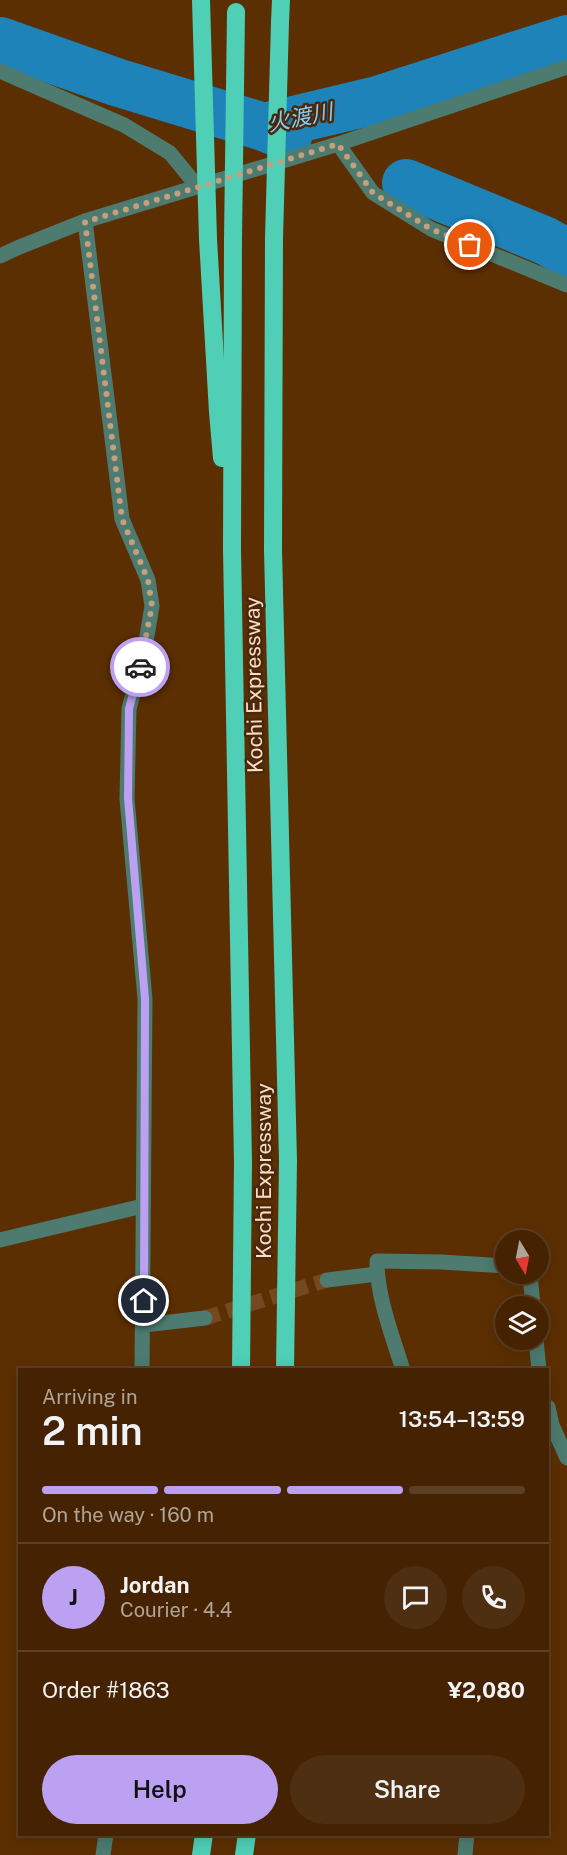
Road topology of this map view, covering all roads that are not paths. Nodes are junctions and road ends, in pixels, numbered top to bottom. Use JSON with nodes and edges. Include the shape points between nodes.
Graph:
{"nodes":[{"id":1,"x":201,"y":0,"type":"edge"},
{"id":2,"x":281,"y":0,"type":"edge"},
{"id":3,"x":236,"y":6,"type":"edge"},
{"id":4,"x":567,"y":67,"type":"edge"},
{"id":5,"x":0,"y":71,"type":"edge"},
{"id":6,"x":338,"y":144,"type":"junction"},
{"id":7,"x":197,"y":186,"type":"junction"},
{"id":8,"x":85,"y":222,"type":"junction"},
{"id":9,"x":0,"y":256,"type":"edge"},
{"id":10,"x":567,"y":285,"type":"edge"},
{"id":11,"x":232,"y":549,"type":"junction"},
{"id":12,"x":143,"y":1206,"type":"junction"},
{"id":13,"x":0,"y":1240,"type":"edge"},
{"id":14,"x":495,"y":1265,"type":"edge"},
{"id":15,"x":377,"y":1274,"type":"junction"},
{"id":16,"x":327,"y":1280,"type":"tunnel mouth"},
{"id":17,"x":205,"y":1318,"type":"tunnel mouth"},
{"id":18,"x":144,"y":1325,"type":"junction"},
{"id":19,"x":537,"y":1350,"type":"edge"},
{"id":20,"x":142,"y":1368,"type":"edge"},
{"id":21,"x":241,"y":1368,"type":"edge"},
{"id":22,"x":285,"y":1368,"type":"edge"},
{"id":23,"x":403,"y":1368,"type":"edge"},
{"id":24,"x":539,"y":1368,"type":"edge"},
{"id":25,"x":549,"y":1412,"type":"edge"},
{"id":26,"x":567,"y":1458,"type":"edge"},
{"id":27,"x":106,"y":1836,"type":"edge"},
{"id":28,"x":204,"y":1836,"type":"edge"},
{"id":29,"x":247,"y":1836,"type":"edge"},
{"id":30,"x":467,"y":1836,"type":"edge"},
{"id":31,"x":103,"y":1855,"type":"edge"},
{"id":32,"x":201,"y":1855,"type":"edge"},
{"id":33,"x":244,"y":1855,"type":"edge"},
{"id":34,"x":465,"y":1855,"type":"edge"}],
"edges":[{"from":1,"to":11,"type":"highway","bridge":true,"via":[[208,239],[218,412]]},
{"from":2,"to":22,"type":"highway","name":"Kochi Expressway","bridge":true,"via":[[274,238],[273,550],[288,1161]]},
{"from":3,"to":11,"type":"highway","name":"Kochi Expressway","bridge":true},
{"from":4,"to":6,"type":"street"},
{"from":5,"to":7,"type":"street","via":[[124,126],[170,153]]},
{"from":6,"to":7,"type":"street"},
{"from":6,"to":10,"type":"street","via":[[373,193],[431,229]]},
{"from":7,"to":8,"type":"street"},
{"from":8,"to":9,"type":"street"},
{"from":8,"to":12,"type":"street","via":[[122,519],[148,580],[152,606],[129,709],[128,787],[145,999]]},
{"from":11,"to":21,"type":"highway","name":"Kochi Expressway","via":[[243,1162]]},
{"from":12,"to":13,"type":"street"},
{"from":12,"to":18,"type":"street"},
{"from":14,"to":15,"type":"street","via":[[377,1261]]},
{"from":15,"to":16,"type":"street"},
{"from":15,"to":23,"type":"street"},
{"from":17,"to":18,"type":"street"},
{"from":18,"to":20,"type":"street"},
{"from":19,"to":24,"type":"street"},
{"from":25,"to":26,"type":"street"},
{"from":27,"to":31,"type":"street"},
{"from":28,"to":32,"type":"highway"},
{"from":29,"to":33,"type":"highway"},
{"from":30,"to":34,"type":"street"}]}
